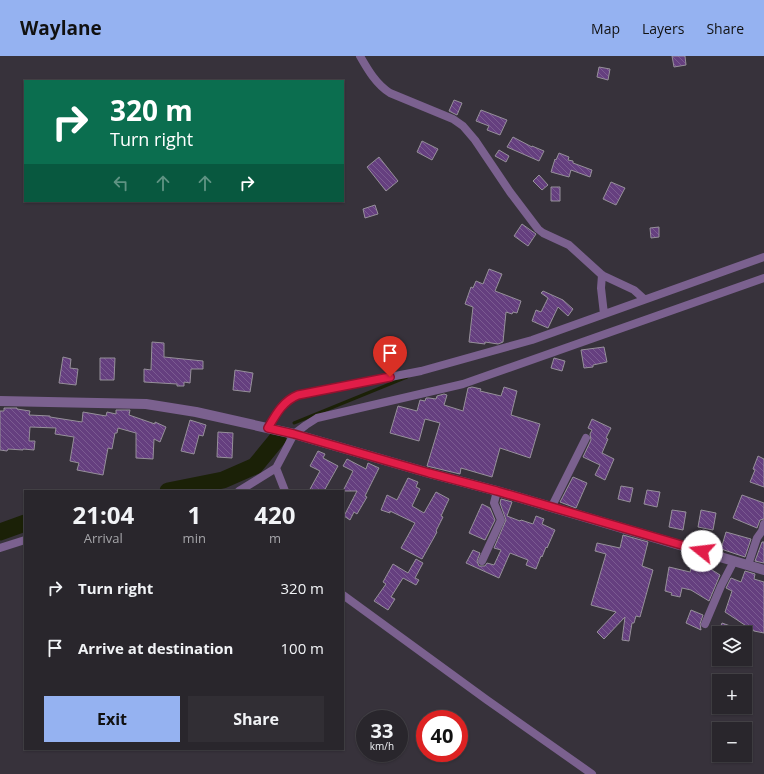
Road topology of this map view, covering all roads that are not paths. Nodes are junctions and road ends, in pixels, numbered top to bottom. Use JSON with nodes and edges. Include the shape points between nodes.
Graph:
{"nodes":[{"id":1,"x":360,"y":56,"type":"edge"},
{"id":2,"x":764,"y":257,"type":"edge"},
{"id":3,"x":602,"y":275,"type":"junction"},
{"id":4,"x":764,"y":278,"type":"edge"},
{"id":5,"x":644,"y":300,"type":"junction"},
{"id":6,"x":604,"y":314,"type":"junction"},
{"id":7,"x":0,"y":401,"type":"edge"},
{"id":8,"x":268,"y":428,"type":"junction"},
{"id":9,"x":294,"y":434,"type":"junction"},
{"id":10,"x":586,"y":438,"type":"dead end"},
{"id":11,"x":276,"y":468,"type":"junction"},
{"id":12,"x":241,"y":490,"type":"edge"},
{"id":13,"x":285,"y":490,"type":"edge"},
{"id":14,"x":497,"y":491,"type":"junction"},
{"id":15,"x":552,"y":506,"type":"junction"},
{"id":16,"x":764,"y":524,"type":"edge"},
{"id":17,"x":24,"y":540,"type":"edge"},
{"id":18,"x":0,"y":548,"type":"edge"},
{"id":19,"x":482,"y":561,"type":"dead end"},
{"id":20,"x":734,"y":561,"type":"junction"},
{"id":21,"x":748,"y":565,"type":"junction"},
{"id":22,"x":764,"y":570,"type":"edge"},
{"id":23,"x":344,"y":596,"type":"edge"},
{"id":24,"x":705,"y":624,"type":"dead end"},
{"id":25,"x":592,"y":774,"type":"edge"}],
"edges":[{"from":1,"to":3,"type":"street","via":[[382,88],[453,119],[463,126],[538,228],[543,233],[575,248]]},
{"from":2,"to":5,"type":"street"},
{"from":3,"to":5,"type":"street","via":[[634,290]]},
{"from":3,"to":6,"type":"street"},
{"from":4,"to":9,"type":"street","via":[[463,384],[317,418]]},
{"from":5,"to":6,"type":"street"},
{"from":6,"to":8,"type":"street","via":[[532,340],[421,371],[292,397],[281,407]]},
{"from":7,"to":8,"type":"street","via":[[146,404]]},
{"from":8,"to":9,"type":"street"},
{"from":9,"to":11,"type":"street"},
{"from":9,"to":14,"type":"street"},
{"from":10,"to":15,"type":"street"},
{"from":11,"to":12,"type":"street"},
{"from":11,"to":13,"type":"street"},
{"from":14,"to":15,"type":"street"},
{"from":14,"to":19,"type":"street","via":[[494,503],[501,520]]},
{"from":15,"to":20,"type":"street"},
{"from":16,"to":21,"type":"street"},
{"from":17,"to":18,"type":"street"},
{"from":20,"to":21,"type":"street"},
{"from":20,"to":24,"type":"street"},
{"from":21,"to":22,"type":"street"},
{"from":23,"to":25,"type":"street"}]}
